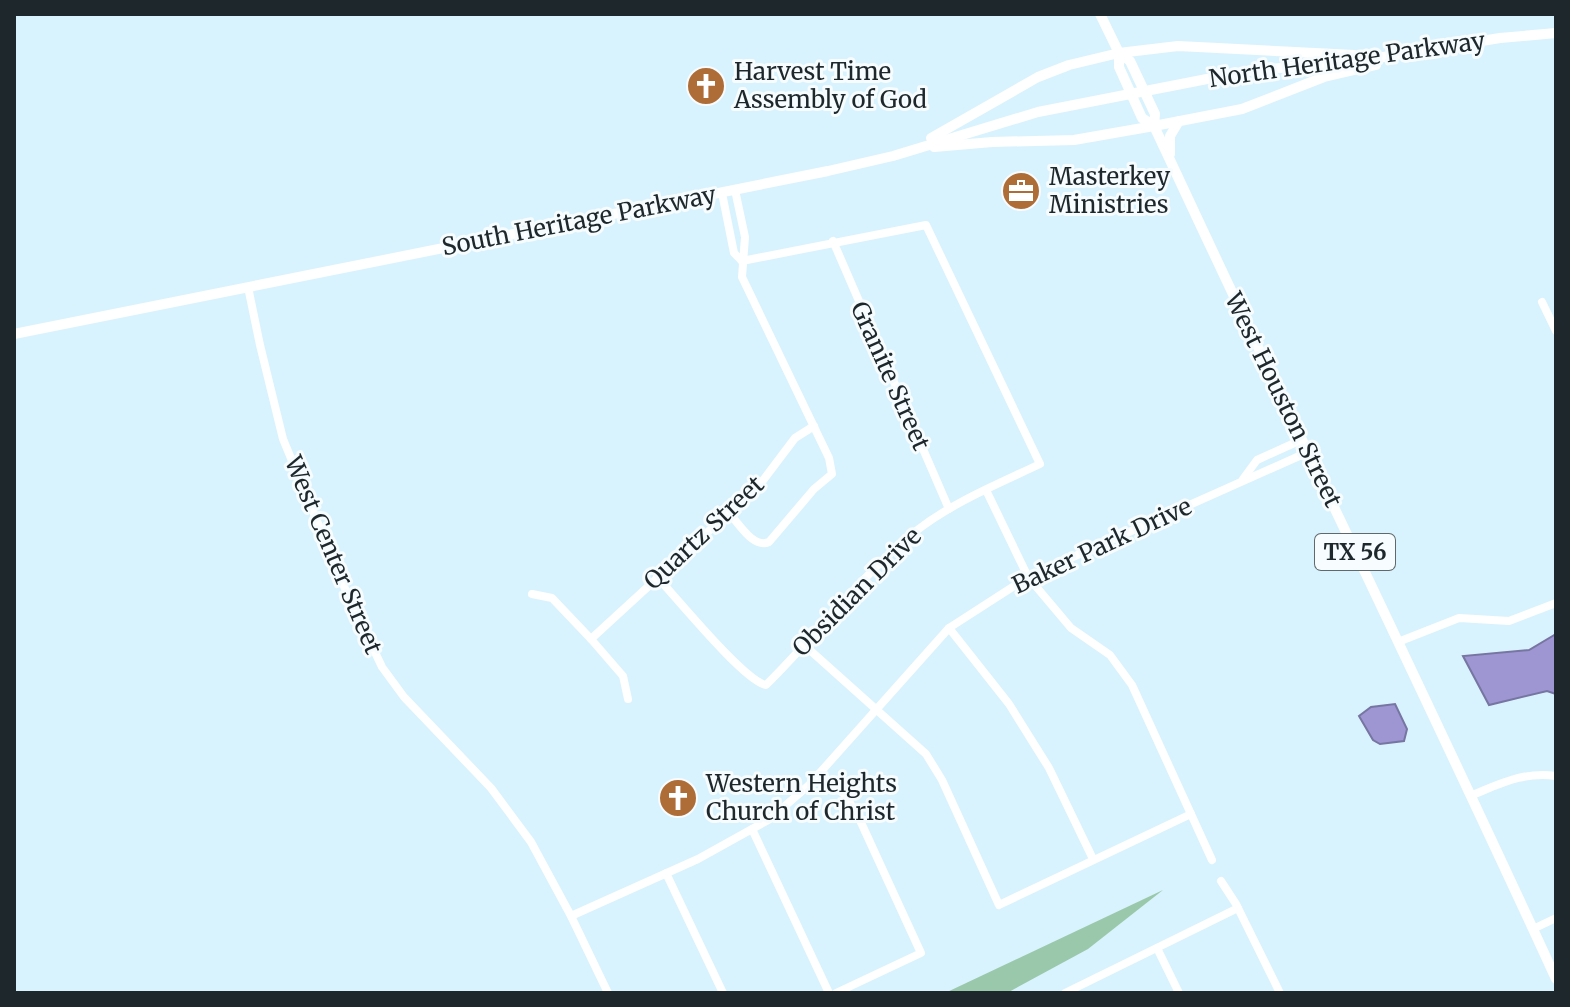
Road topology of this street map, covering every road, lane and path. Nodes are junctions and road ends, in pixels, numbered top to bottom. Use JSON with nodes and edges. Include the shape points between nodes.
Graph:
{"nodes":[{"id":1,"x":1100,"y":14,"type":"edge"},
{"id":2,"x":1107,"y":28,"type":"junction"},
{"id":3,"x":1556,"y":33,"type":"edge"},
{"id":4,"x":1119,"y":53,"type":"junction"},
{"id":5,"x":1408,"y":53,"type":"junction"},
{"id":6,"x":1095,"y":58,"type":"junction"},
{"id":7,"x":1139,"y":92,"type":"joint"},
{"id":8,"x":1179,"y":121,"type":"junction"},
{"id":9,"x":1154,"y":126,"type":"junction"},
{"id":10,"x":893,"y":156,"type":"junction"},
{"id":11,"x":1170,"y":160,"type":"junction"},
{"id":12,"x":735,"y":190,"type":"junction"},
{"id":13,"x":722,"y":193,"type":"junction"},
{"id":14,"x":833,"y":241,"type":"junction"},
{"id":15,"x":742,"y":261,"type":"junction"},
{"id":16,"x":248,"y":287,"type":"junction"},
{"id":17,"x":1542,"y":302,"type":"dead end"},
{"id":18,"x":1556,"y":331,"type":"edge"},
{"id":19,"x":14,"y":334,"type":"edge"},
{"id":20,"x":814,"y":426,"type":"junction"},
{"id":21,"x":1301,"y":440,"type":"junction"},
{"id":22,"x":1306,"y":453,"type":"junction"},
{"id":23,"x":1241,"y":482,"type":"junction"},
{"id":24,"x":986,"y":490,"type":"junction"},
{"id":25,"x":949,"y":509,"type":"junction"},
{"id":26,"x":728,"y":512,"type":"junction"},
{"id":27,"x":657,"y":577,"type":"junction"},
{"id":28,"x":1028,"y":577,"type":"junction"},
{"id":29,"x":532,"y":594,"type":"dead end"},
{"id":30,"x":1556,"y":603,"type":"edge"},
{"id":31,"x":949,"y":628,"type":"junction"},
{"id":32,"x":591,"y":639,"type":"junction"},
{"id":33,"x":1398,"y":642,"type":"junction"},
{"id":34,"x":803,"y":644,"type":"junction"},
{"id":35,"x":628,"y":699,"type":"dead end"},
{"id":36,"x":876,"y":709,"type":"junction"},
{"id":37,"x":820,"y":773,"type":"junction"},
{"id":38,"x":1556,"y":776,"type":"edge"},
{"id":39,"x":1472,"y":795,"type":"junction"},
{"id":40,"x":1191,"y":814,"type":"junction"},
{"id":41,"x":752,"y":829,"type":"junction"},
{"id":42,"x":1093,"y":859,"type":"junction"},
{"id":43,"x":1212,"y":860,"type":"dead end"},
{"id":44,"x":666,"y":873,"type":"junction"},
{"id":45,"x":1221,"y":881,"type":"dead end"},
{"id":46,"x":1238,"y":908,"type":"junction"},
{"id":47,"x":571,"y":916,"type":"junction"},
{"id":48,"x":1556,"y":918,"type":"edge"},
{"id":49,"x":1533,"y":929,"type":"junction"},
{"id":50,"x":1157,"y":948,"type":"junction"},
{"id":51,"x":1556,"y":979,"type":"edge"},
{"id":52,"x":1077,"y":990,"type":"edge"},
{"id":53,"x":608,"y":993,"type":"edge"},
{"id":54,"x":723,"y":993,"type":"edge"},
{"id":55,"x":829,"y":993,"type":"edge"},
{"id":56,"x":836,"y":993,"type":"edge"},
{"id":57,"x":1065,"y":993,"type":"edge"},
{"id":58,"x":1179,"y":993,"type":"edge"},
{"id":59,"x":1280,"y":993,"type":"edge"}],
"edges":[{"from":1,"to":2,"type":"main road","name":"West Houston Street","number":"TX 56"},
{"from":2,"to":4,"type":"main road","name":"West Houston Street","number":"TX 56"},
{"from":2,"to":6,"type":"main road"},
{"from":3,"to":5,"type":"main road","name":"North Heritage Parkway"},
{"from":4,"to":5,"type":"main road","via":[[1178,46],[1336,55]]},
{"from":4,"to":6,"type":"main road"},
{"from":4,"to":9,"type":"main road","name":"West Houston Street","number":"TX 56","via":[[1119,67],[1142,118]]},
{"from":5,"to":7,"type":"main road","name":"North Heritage Parkway","via":[[1248,71]]},
{"from":5,"to":8,"type":"main road","via":[[1392,62],[1324,77],[1242,109]]},
{"from":6,"to":10,"type":"main road","via":[[1038,77]]},
{"from":7,"to":10,"type":"main road","name":"South Heritage Parkway","via":[[1038,112]]},
{"from":8,"to":9,"type":"main road"},
{"from":8,"to":11,"type":"main road","via":[[1170,136]]},
{"from":9,"to":10,"type":"main road","via":[[1074,140],[964,144]]},
{"from":9,"to":11,"type":"main road","name":"West Houston Street","number":"TX 56"},
{"from":10,"to":12,"type":"main road","name":"South Heritage Parkway"},
{"from":11,"to":21,"type":"main road","name":"West Houston Street","number":"TX 56"},
{"from":12,"to":13,"type":"main road","name":"South Heritage Parkway"},
{"from":12,"to":15,"type":"street","via":[[745,237]]},
{"from":13,"to":15,"type":"street","via":[[734,253]]},
{"from":13,"to":16,"type":"main road","name":"South Heritage Parkway"},
{"from":14,"to":15,"type":"street"},
{"from":14,"to":24,"type":"street","name":"Obsidian Drive","via":[[926,225],[1040,464]]},
{"from":14,"to":25,"type":"street","name":"Granite Street"},
{"from":15,"to":20,"type":"street","via":[[742,277]]},
{"from":16,"to":19,"type":"main road","name":"South Heritage Parkway"},
{"from":16,"to":47,"type":"street","name":"West Center Street","via":[[283,439],[382,667],[491,788],[531,842]]},
{"from":17,"to":18,"type":"street"},
{"from":20,"to":26,"type":"street","name":"Quartz Street","via":[[795,438],[761,483]]},
{"from":20,"to":26,"type":"street","via":[[832,474],[769,542],[754,542]]},
{"from":21,"to":22,"type":"main road","name":"West Houston Street","number":"TX 56"},
{"from":21,"to":23,"type":"street","via":[[1257,460]]},
{"from":22,"to":23,"type":"street","name":"Baker Park Drive"},
{"from":22,"to":33,"type":"main road","name":"West Houston Street","number":"TX 56"},
{"from":23,"to":28,"type":"street","name":"Baker Park Drive"},
{"from":24,"to":25,"type":"street","name":"Obsidian Drive"},
{"from":24,"to":28,"type":"street"},
{"from":25,"to":34,"type":"street","name":"Obsidian Drive","via":[[893,551]]},
{"from":26,"to":27,"type":"street","name":"Quartz Street"},
{"from":27,"to":32,"type":"street","name":"Quartz Street"},
{"from":27,"to":34,"type":"street","name":"Obsidian Drive","via":[[759,684],[766,685]]},
{"from":28,"to":31,"type":"street","name":"Baker Park Drive"},
{"from":28,"to":40,"type":"street","via":[[1071,628],[1110,655],[1132,685]]},
{"from":29,"to":32,"type":"street","via":[[552,598]]},
{"from":30,"to":33,"type":"street","via":[[1509,621],[1459,618]]},
{"from":31,"to":36,"type":"street","name":"Baker Park Drive"},
{"from":31,"to":42,"type":"street","via":[[1009,704],[1049,768]]},
{"from":32,"to":35,"type":"street","via":[[623,676]]},
{"from":33,"to":39,"type":"main road","name":"West Houston Street","number":"TX 56"},
{"from":34,"to":36,"type":"street"},
{"from":36,"to":37,"type":"street","name":"Baker Park Drive"},
{"from":36,"to":42,"type":"street","via":[[926,754],[999,905]]},
{"from":37,"to":41,"type":"street","name":"Baker Park Drive"},
{"from":37,"to":56,"type":"street","via":[[851,803],[921,953]]},
{"from":38,"to":39,"type":"street","via":[[1519,776]]},
{"from":39,"to":49,"type":"main road","name":"West Houston Street","number":"TX 56"},
{"from":40,"to":42,"type":"street"},
{"from":40,"to":43,"type":"street"},
{"from":41,"to":44,"type":"street","name":"Baker Park Drive"},
{"from":41,"to":55,"type":"street"},
{"from":44,"to":47,"type":"street","name":"Baker Park Drive"},
{"from":44,"to":54,"type":"street"},
{"from":45,"to":46,"type":"street"},
{"from":46,"to":50,"type":"street"},
{"from":46,"to":59,"type":"street"},
{"from":47,"to":53,"type":"street","name":"West Center Street"},
{"from":48,"to":49,"type":"street"},
{"from":49,"to":51,"type":"main road","name":"West Houston Street","number":"TX 56"},
{"from":50,"to":52,"type":"street"},
{"from":50,"to":58,"type":"street"},
{"from":52,"to":57,"type":"street"}]}
